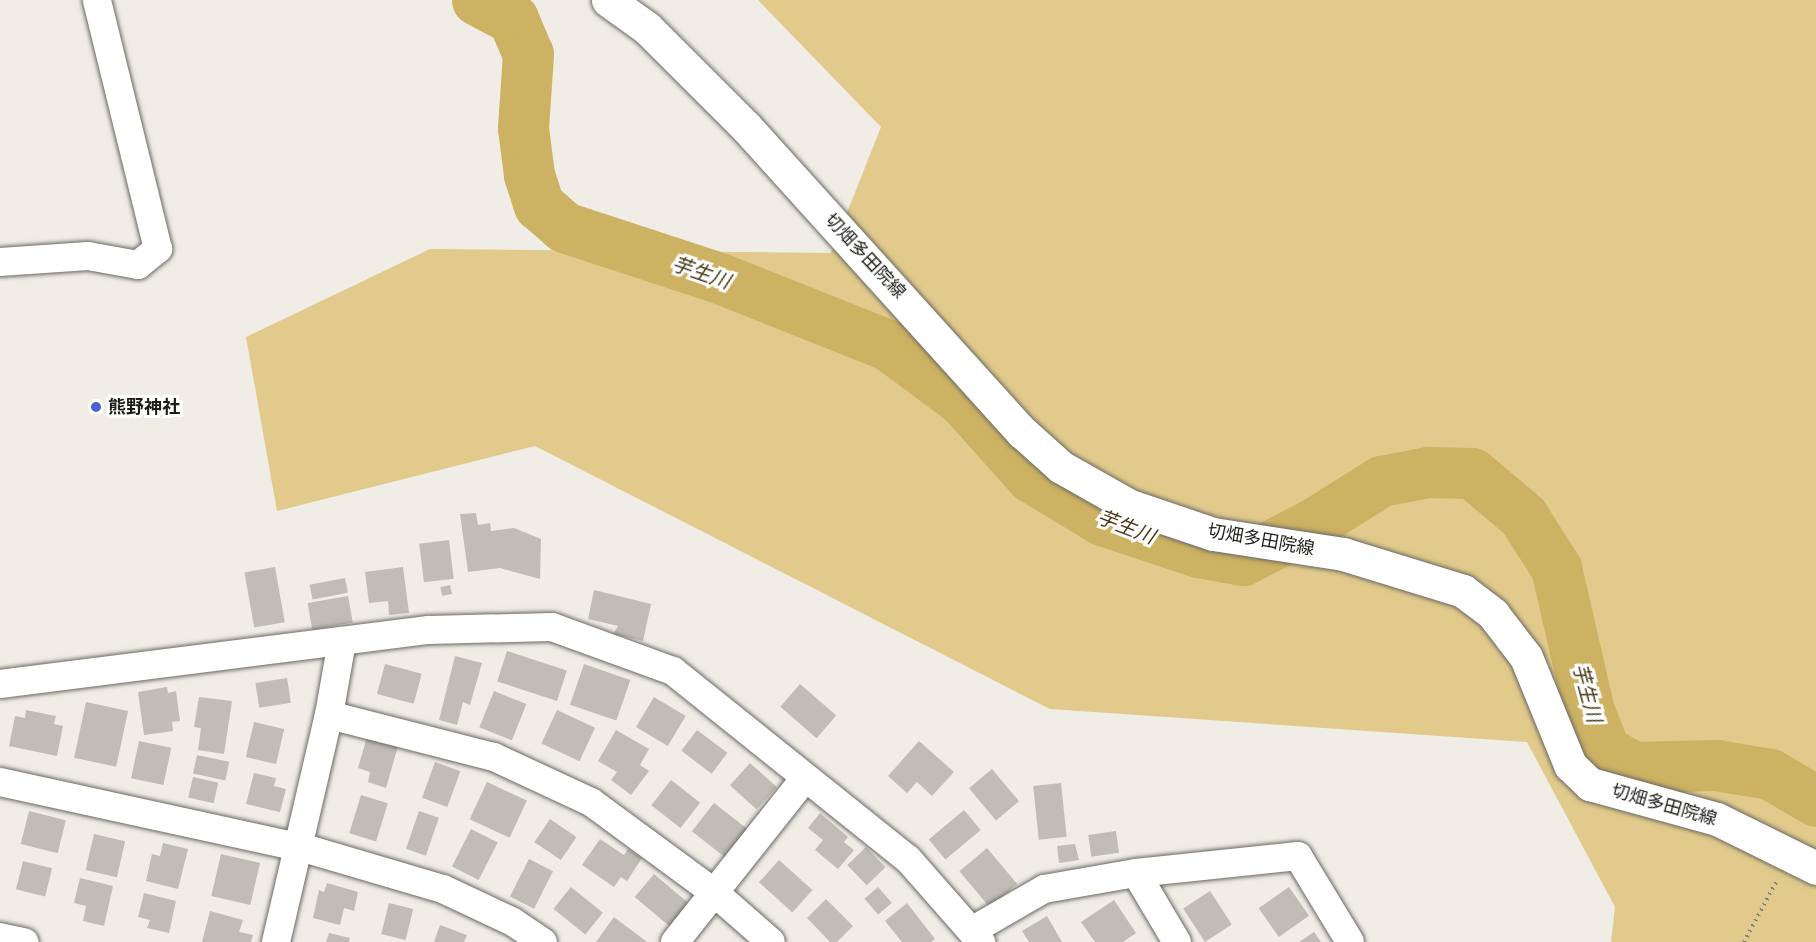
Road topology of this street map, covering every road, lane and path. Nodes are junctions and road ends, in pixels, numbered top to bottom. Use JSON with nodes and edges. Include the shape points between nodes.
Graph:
{"nodes":[{"id":1,"x":97,"y":0,"type":"edge"},
{"id":2,"x":608,"y":0,"type":"edge"},
{"id":3,"x":0,"y":262,"type":"edge"},
{"id":4,"x":342,"y":641,"type":"junction"},
{"id":5,"x":0,"y":684,"type":"edge"},
{"id":6,"x":329,"y":715,"type":"junction"},
{"id":7,"x":805,"y":778,"type":"junction"},
{"id":8,"x":0,"y":782,"type":"edge"},
{"id":9,"x":298,"y":847,"type":"junction"},
{"id":10,"x":1804,"y":862,"type":"edge"},
{"id":11,"x":1136,"y":873,"type":"junction"},
{"id":12,"x":715,"y":893,"type":"junction"},
{"id":13,"x":977,"y":936,"type":"edge"},
{"id":14,"x":0,"y":937,"type":"edge"},
{"id":15,"x":24,"y":942,"type":"edge"},
{"id":16,"x":276,"y":942,"type":"edge"},
{"id":17,"x":543,"y":942,"type":"edge"},
{"id":18,"x":675,"y":942,"type":"edge"},
{"id":19,"x":771,"y":942,"type":"edge"},
{"id":20,"x":1177,"y":942,"type":"edge"},
{"id":21,"x":1350,"y":942,"type":"edge"},
{"id":22,"x":1744,"y":942,"type":"edge"}],
"edges":[{"from":1,"to":3,"type":"street","via":[[158,249],[138,265],[88,256]]},
{"from":2,"to":10,"type":"main road","name":"切畑多田院線","via":[[647,28],[747,128],[1022,432],[1061,467],[1130,506],[1213,534],[1343,554],[1463,591],[1493,614],[1526,657],[1570,765],[1590,784],[1718,819]]},
{"from":4,"to":5,"type":"street"},
{"from":4,"to":6,"type":"street"},
{"from":4,"to":7,"type":"street","via":[[429,630],[552,627],[673,671]]},
{"from":6,"to":9,"type":"street"},
{"from":6,"to":12,"type":"street","via":[[494,757],[591,802]]},
{"from":7,"to":12,"type":"street"},
{"from":7,"to":13,"type":"street","via":[[908,860]]},
{"from":8,"to":9,"type":"street"},
{"from":9,"to":16,"type":"street"},
{"from":9,"to":17,"type":"street","via":[[443,889],[513,922]]},
{"from":10,"to":22,"type":"path"},
{"from":11,"to":13,"type":"street","via":[[1044,889]]},
{"from":11,"to":20,"type":"street"},
{"from":11,"to":21,"type":"street","via":[[1298,856]]},
{"from":12,"to":18,"type":"street"},
{"from":12,"to":19,"type":"street"},
{"from":14,"to":15,"type":"street"}]}
